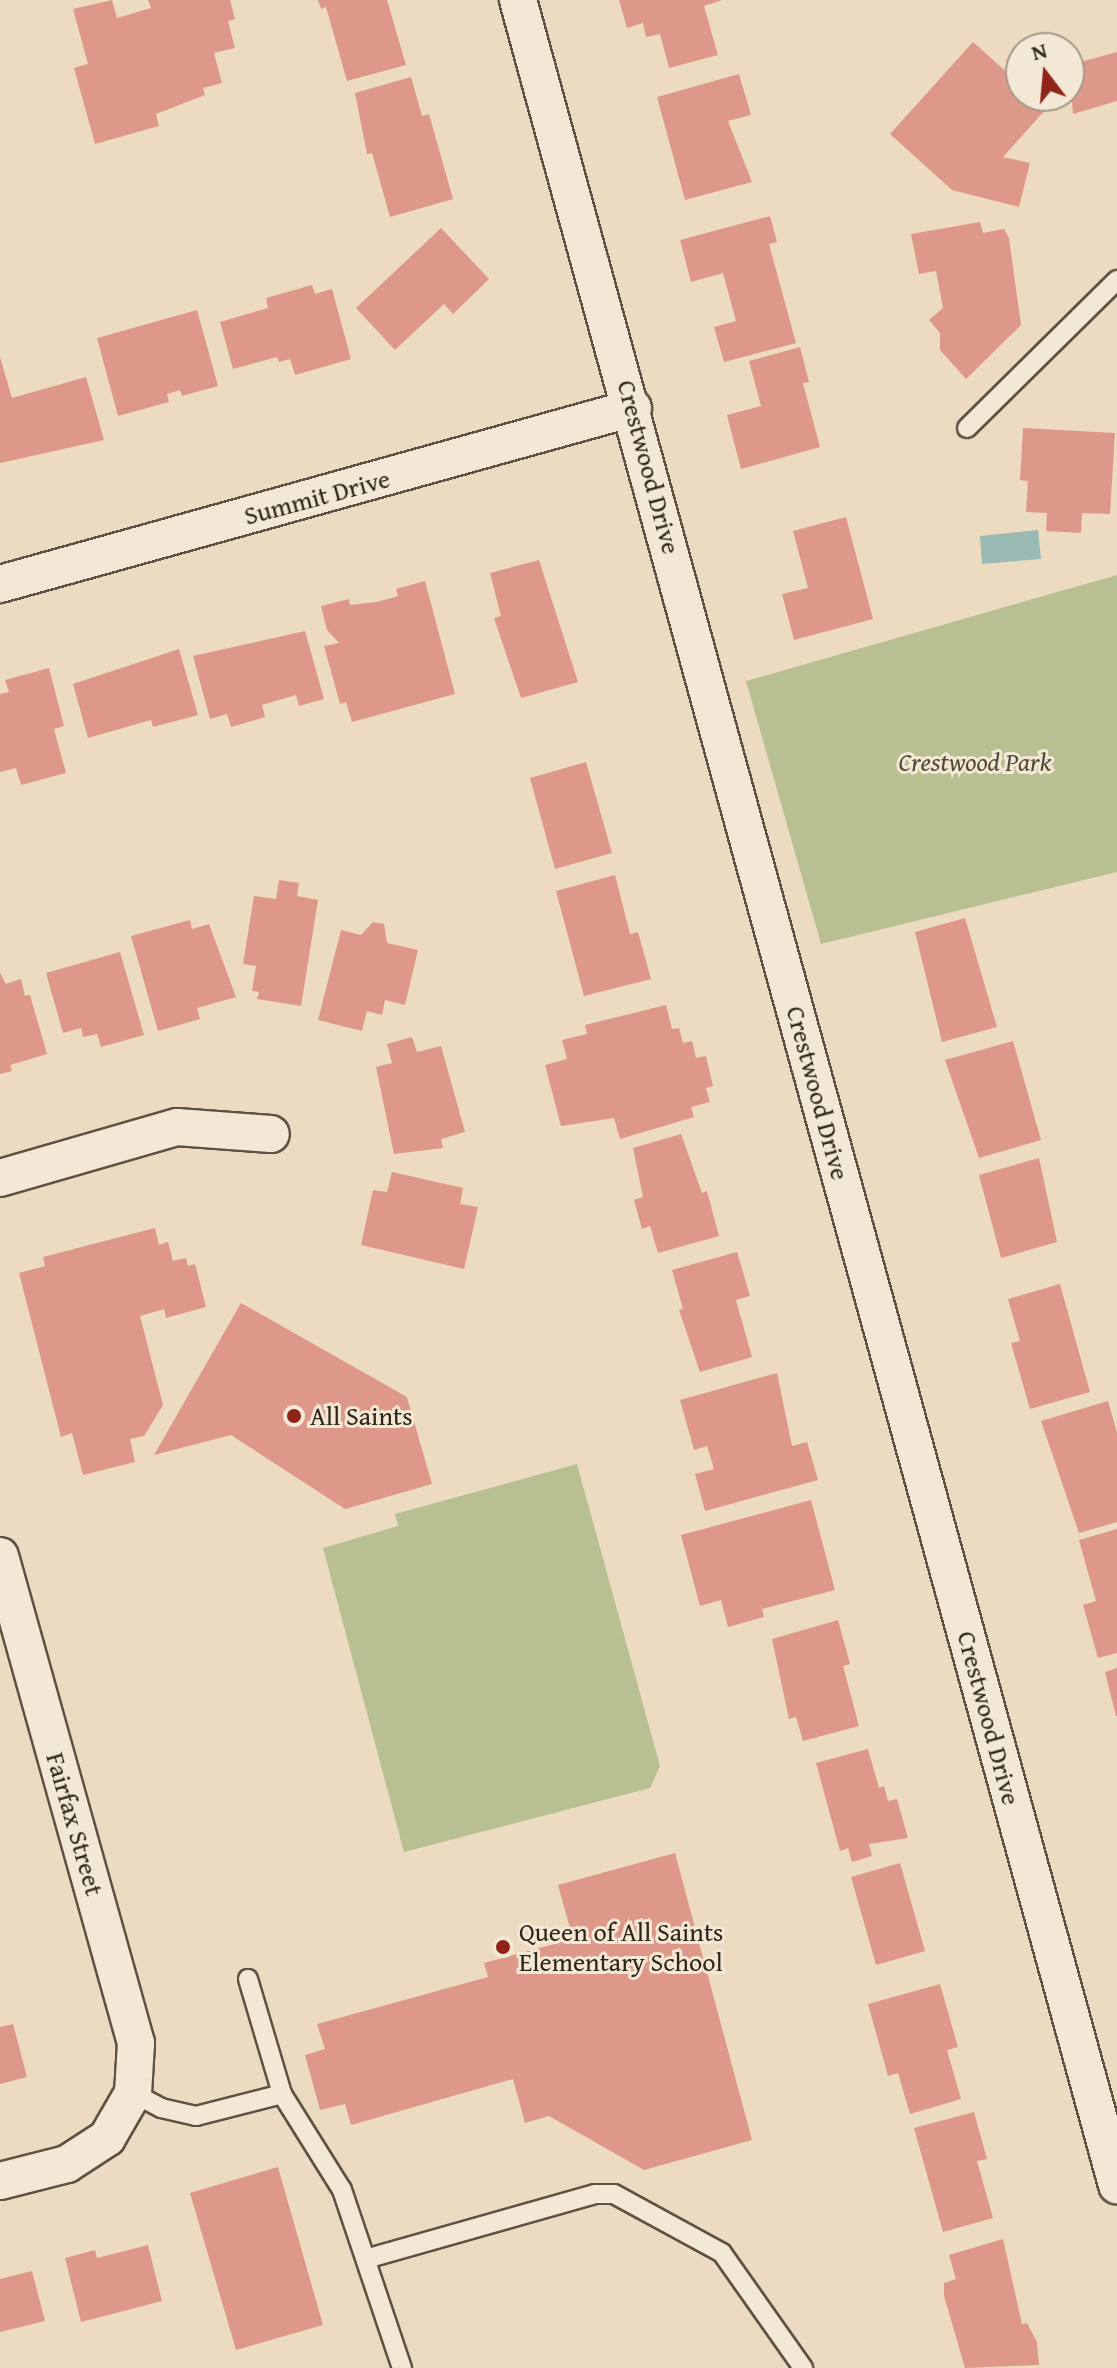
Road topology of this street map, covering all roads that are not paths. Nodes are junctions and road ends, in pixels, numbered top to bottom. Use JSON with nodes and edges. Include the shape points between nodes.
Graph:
{"nodes":[{"id":1,"x":518,"y":0,"type":"edge"},
{"id":2,"x":1117,"y":280,"type":"edge"},
{"id":3,"x":633,"y":408,"type":"junction"},
{"id":4,"x":967,"y":428,"type":"dead end"},
{"id":5,"x":0,"y":584,"type":"edge"},
{"id":6,"x":271,"y":1134,"type":"dead end"},
{"id":7,"x":0,"y":1178,"type":"edge"},
{"id":8,"x":0,"y":1556,"type":"edge"},
{"id":9,"x":248,"y":1979,"type":"dead end"},
{"id":10,"x":133,"y":2093,"type":"junction"},
{"id":11,"x":282,"y":2094,"type":"junction"},
{"id":12,"x":0,"y":2181,"type":"edge"},
{"id":13,"x":1117,"y":2185,"type":"edge"},
{"id":14,"x":369,"y":2258,"type":"junction"},
{"id":15,"x":402,"y":2368,"type":"edge"},
{"id":16,"x":803,"y":2368,"type":"edge"}],
"edges":[{"from":1,"to":3,"type":"street","name":"Crestwood Drive"},
{"from":2,"to":4,"type":"lane"},
{"from":3,"to":5,"type":"street","name":"Summit Drive"},
{"from":3,"to":13,"type":"street","name":"Crestwood Drive"},
{"from":6,"to":7,"type":"street","via":[[177,1127]]},
{"from":8,"to":10,"type":"street","name":"Fairfax Street","via":[[136,2043]]},
{"from":9,"to":11,"type":"lane"},
{"from":10,"to":11,"type":"lane","via":[[161,2108],[196,2116]]},
{"from":10,"to":12,"type":"street","via":[[107,2138],[94,2147],[67,2164]]},
{"from":11,"to":14,"type":"lane","via":[[342,2190]]},
{"from":14,"to":15,"type":"lane"},
{"from":14,"to":16,"type":"lane","via":[[595,2194],[614,2194],[722,2253]]}]}
